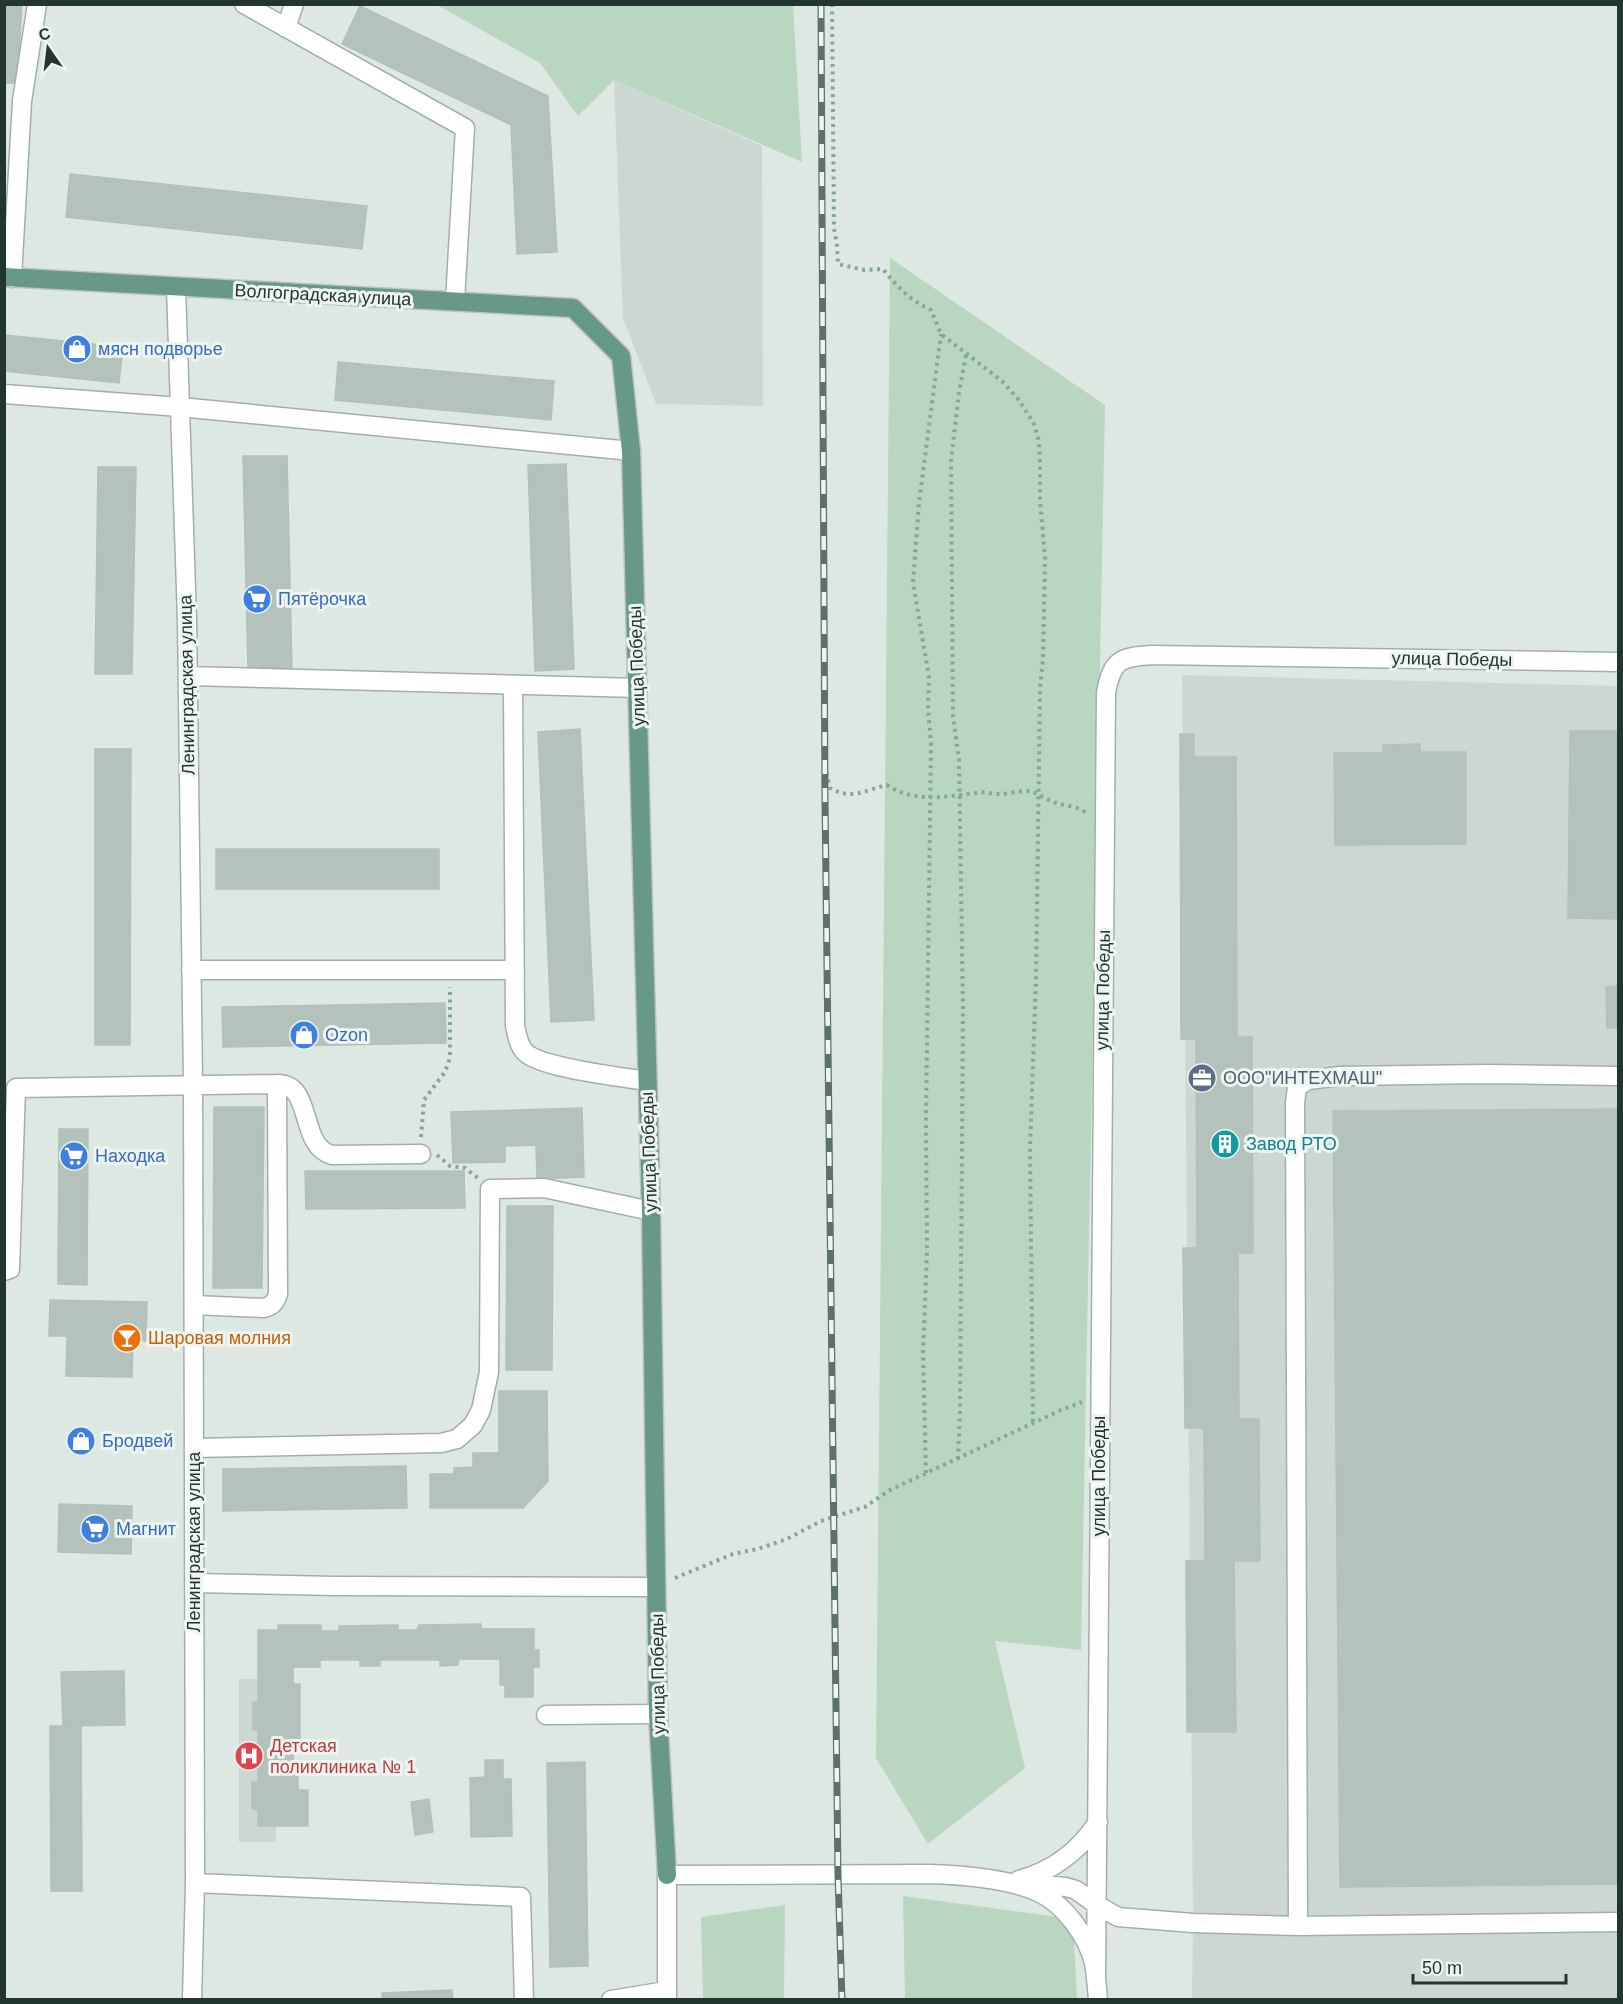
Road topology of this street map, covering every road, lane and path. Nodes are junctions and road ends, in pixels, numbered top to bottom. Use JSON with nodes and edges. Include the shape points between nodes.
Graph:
{"nodes":[{"id":1,"x":37,"y":4,"type":"edge"},
{"id":2,"x":244,"y":4,"type":"edge"},
{"id":3,"x":294,"y":4,"type":"edge"},
{"id":4,"x":832,"y":4,"type":"edge"},
{"id":5,"x":286,"y":28,"type":"junction"},
{"id":6,"x":13,"y":100,"type":"edge"},
{"id":7,"x":12,"y":154,"type":"edge"},
{"id":8,"x":8,"y":277,"type":"edge"},
{"id":9,"x":176,"y":287,"type":"junction"},
{"id":10,"x":455,"y":302,"type":"junction"},
{"id":11,"x":941,"y":334,"type":"junction"},
{"id":12,"x":966,"y":355,"type":"junction"},
{"id":13,"x":621,"y":356,"type":"joint"},
{"id":14,"x":4,"y":394,"type":"edge"},
{"id":15,"x":180,"y":407,"type":"junction"},
{"id":16,"x":631,"y":451,"type":"junction"},
{"id":17,"x":1618,"y":662,"type":"edge"},
{"id":18,"x":188,"y":676,"type":"junction"},
{"id":19,"x":513,"y":685,"type":"junction"},
{"id":20,"x":638,"y":688,"type":"junction"},
{"id":21,"x":825,"y":765,"type":"dead end"},
{"id":22,"x":1037,"y":793,"type":"junction"},
{"id":23,"x":959,"y":795,"type":"junction"},
{"id":24,"x":931,"y":797,"type":"junction"},
{"id":25,"x":1105,"y":837,"type":"junction"},
{"id":26,"x":515,"y":969,"type":"junction"},
{"id":27,"x":191,"y":970,"type":"junction"},
{"id":28,"x":450,"y":970,"type":"junction"},
{"id":29,"x":1618,"y":1076,"type":"edge"},
{"id":30,"x":647,"y":1081,"type":"junction"},
{"id":31,"x":193,"y":1084,"type":"junction"},
{"id":32,"x":277,"y":1084,"type":"junction"},
{"id":33,"x":420,"y":1154,"type":"junction"},
{"id":34,"x":490,"y":1189,"type":"junction"},
{"id":35,"x":651,"y":1211,"type":"junction"},
{"id":36,"x":4,"y":1271,"type":"edge"},
{"id":37,"x":194,"y":1305,"type":"junction"},
{"id":38,"x":1100,"y":1395,"type":"junction"},
{"id":39,"x":1033,"y":1423,"type":"junction"},
{"id":40,"x":194,"y":1448,"type":"junction"},
{"id":41,"x":958,"y":1459,"type":"junction"},
{"id":42,"x":926,"y":1473,"type":"junction"},
{"id":43,"x":656,"y":1581,"type":"junction"},
{"id":44,"x":194,"y":1583,"type":"junction"},
{"id":45,"x":658,"y":1714,"type":"junction"},
{"id":46,"x":546,"y":1715,"type":"dead end"},
{"id":47,"x":1098,"y":1822,"type":"junction"},
{"id":48,"x":667,"y":1875,"type":"junction"},
{"id":49,"x":195,"y":1883,"type":"junction"},
{"id":50,"x":1006,"y":1883,"type":"junction"},
{"id":51,"x":1097,"y":1905,"type":"junction"},
{"id":52,"x":1618,"y":1922,"type":"edge"},
{"id":53,"x":1298,"y":1926,"type":"junction"},
{"id":54,"x":1096,"y":1979,"type":"junction"},
{"id":55,"x":667,"y":1995,"type":"edge"},
{"id":56,"x":524,"y":1999,"type":"edge"},
{"id":57,"x":192,"y":2000,"type":"edge"},
{"id":58,"x":535,"y":2000,"type":"edge"},
{"id":59,"x":611,"y":2000,"type":"edge"},
{"id":60,"x":1098,"y":2000,"type":"edge"}],
"edges":[{"from":1,"to":6,"type":"street"},
{"from":2,"to":5,"type":"street"},
{"from":3,"to":5,"type":"street"},
{"from":4,"to":11,"type":"path","via":[[834,228],[838,264],[864,270],[883,269],[916,303],[931,310]]},
{"from":5,"to":10,"type":"street","via":[[465,128]]},
{"from":6,"to":7,"type":"street"},
{"from":7,"to":8,"type":"street"},
{"from":8,"to":9,"type":"main road","name":"Волгоградская улица"},
{"from":9,"to":10,"type":"main road","name":"Волгоградская улица"},
{"from":9,"to":15,"type":"street","name":"Ленинградская улица"},
{"from":10,"to":13,"type":"main road","name":"Волгоградская улица","via":[[573,308]]},
{"from":11,"to":12,"type":"path"},
{"from":11,"to":24,"type":"path","via":[[913,583],[929,677]]},
{"from":12,"to":22,"type":"path","via":[[1002,381],[1019,400],[1039,441],[1045,558]]},
{"from":12,"to":23,"type":"path","via":[[951,461],[953,716]]},
{"from":13,"to":16,"type":"main road","name":"улица Победы"},
{"from":14,"to":15,"type":"street"},
{"from":15,"to":16,"type":"street"},
{"from":15,"to":18,"type":"street","name":"Ленинградская улица"},
{"from":16,"to":20,"type":"main road","name":"улица Победы"},
{"from":17,"to":25,"type":"street","name":"улица Победы","via":[[1127,657],[1113,670],[1106,693]]},
{"from":18,"to":19,"type":"street"},
{"from":18,"to":27,"type":"street","name":"Ленинградская улица"},
{"from":19,"to":20,"type":"street"},
{"from":19,"to":26,"type":"street"},
{"from":20,"to":30,"type":"main road","name":"улица Победы"},
{"from":21,"to":24,"type":"path","via":[[830,788],[845,795],[887,785],[907,795]]},
{"from":22,"to":23,"type":"path"},
{"from":22,"to":25,"type":"path","via":[[1050,801],[1081,809],[1095,819]]},
{"from":22,"to":39,"type":"path","via":[[1030,1148]]},
{"from":23,"to":24,"type":"path"},
{"from":23,"to":41,"type":"path","via":[[963,1009]]},
{"from":24,"to":42,"type":"path","via":[[923,1353]]},
{"from":25,"to":38,"type":"street","name":"улица Победы"},
{"from":26,"to":28,"type":"street"},
{"from":26,"to":30,"type":"street","via":[[515,1026],[525,1052],[554,1065]]},
{"from":27,"to":28,"type":"street"},
{"from":27,"to":31,"type":"street","name":"Ленинградская улица"},
{"from":28,"to":33,"type":"path","via":[[450,1058],[445,1072],[424,1100]]},
{"from":29,"to":53,"type":"street","via":[[1340,1076],[1308,1080],[1297,1087]]},
{"from":30,"to":35,"type":"main road","name":"улица Победы"},
{"from":31,"to":32,"type":"street"},
{"from":31,"to":36,"type":"street","via":[[16,1088],[10,1269]]},
{"from":31,"to":37,"type":"street","name":"Ленинградская улица"},
{"from":32,"to":33,"type":"street","via":[[294,1089],[313,1138],[326,1153]]},
{"from":32,"to":37,"type":"street","via":[[275,1302],[264,1308]]},
{"from":33,"to":34,"type":"path","via":[[437,1154],[450,1166],[468,1169]]},
{"from":34,"to":35,"type":"street","via":[[544,1188]]},
{"from":34,"to":40,"type":"street","via":[[489,1372],[481,1410],[468,1431],[441,1443]]},
{"from":35,"to":43,"type":"main road","name":"улица Победы"},
{"from":37,"to":40,"type":"street","name":"Ленинградская улица"},
{"from":38,"to":39,"type":"path"},
{"from":38,"to":47,"type":"street","name":"улица Победы"},
{"from":39,"to":41,"type":"path"},
{"from":40,"to":44,"type":"street","name":"Ленинградская улица"},
{"from":41,"to":42,"type":"path"},
{"from":42,"to":43,"type":"path","via":[[865,1507],[821,1521],[787,1539],[733,1554],[676,1578]]},
{"from":43,"to":44,"type":"street","via":[[347,1586]]},
{"from":43,"to":45,"type":"main road","name":"улица Победы"},
{"from":44,"to":49,"type":"street","name":"Ленинградская улица"},
{"from":45,"to":46,"type":"street"},
{"from":45,"to":48,"type":"main road","name":"улица Победы"},
{"from":47,"to":50,"type":"street","name":"улица Победы","via":[[1060,1862],[1040,1873]]},
{"from":47,"to":51,"type":"street","name":"улица Победы"},
{"from":48,"to":50,"type":"street","name":"улица Победы","via":[[929,1874]]},
{"from":48,"to":55,"type":"street","name":"улица Победы"},
{"from":49,"to":56,"type":"street","via":[[522,1897]]},
{"from":49,"to":57,"type":"street","name":"Ленинградская улица"},
{"from":50,"to":51,"type":"street","via":[[1066,1887]]},
{"from":50,"to":54,"type":"street","name":"улица Победы","via":[[1048,1897],[1067,1915],[1090,1951]]},
{"from":51,"to":53,"type":"street","via":[[1130,1919]]},
{"from":51,"to":54,"type":"street","name":"улица Победы"},
{"from":52,"to":53,"type":"street"},
{"from":54,"to":60,"type":"street","name":"улица Победы"},
{"from":55,"to":59,"type":"street"},
{"from":56,"to":58,"type":"street"}]}
